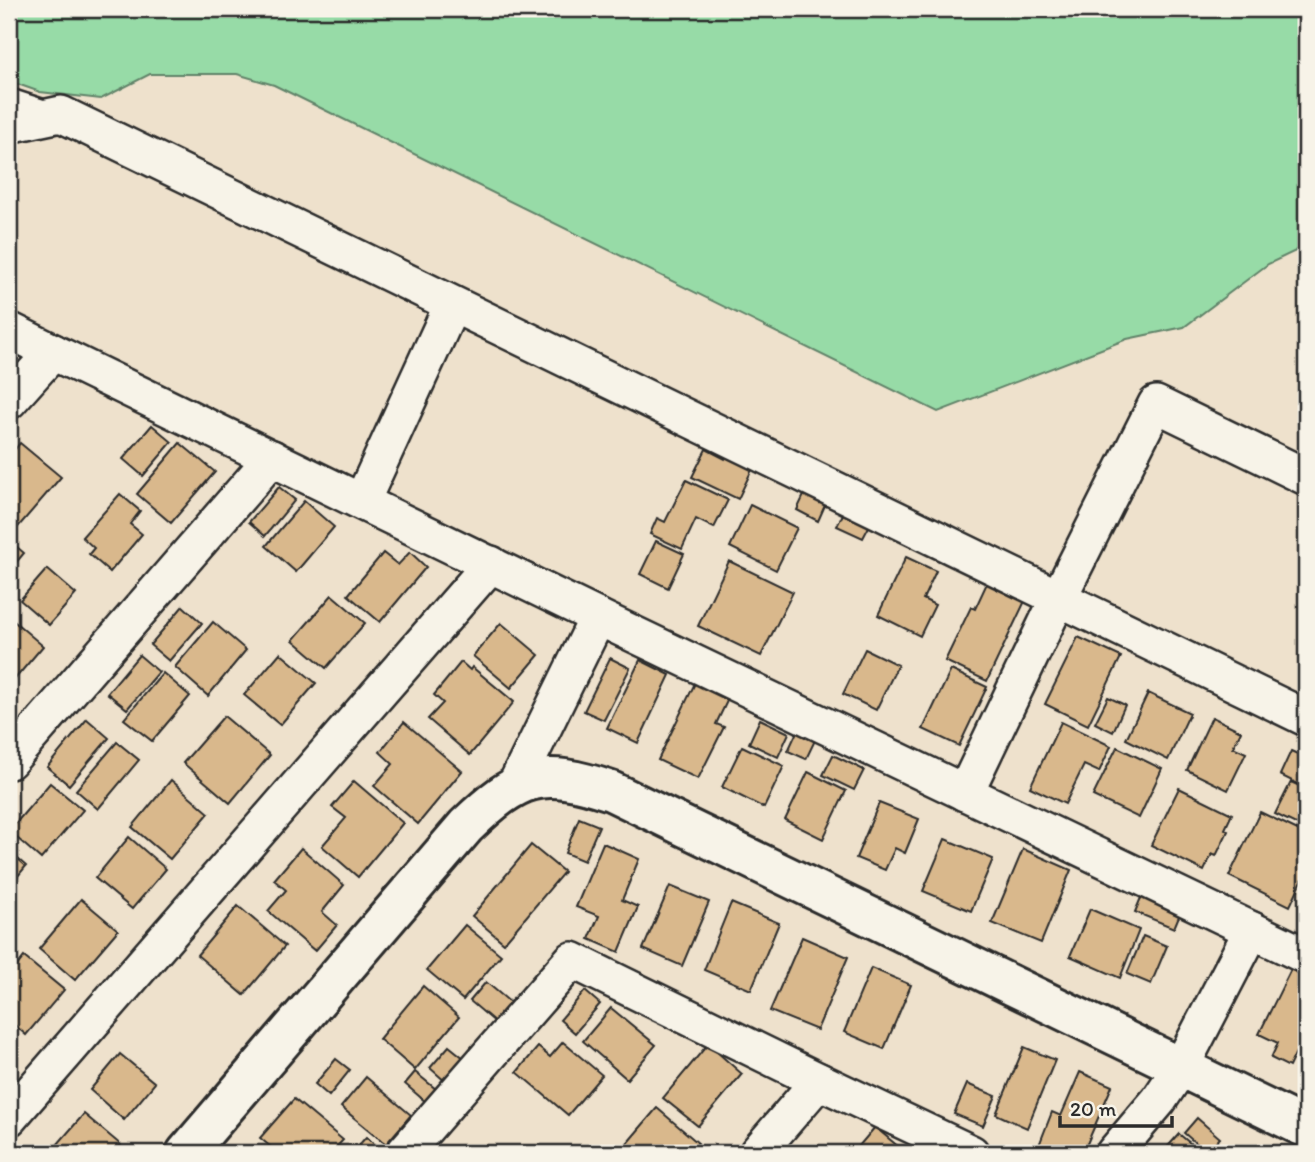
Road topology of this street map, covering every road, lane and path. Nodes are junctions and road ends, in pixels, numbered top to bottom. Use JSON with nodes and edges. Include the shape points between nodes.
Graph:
{"nodes":[{"id":1,"x":9,"y":97,"type":"edge"},
{"id":2,"x":61,"y":114,"type":"junction"},
{"id":3,"x":9,"y":125,"type":"edge"},
{"id":4,"x":452,"y":305,"type":"junction"},
{"id":5,"x":9,"y":330,"type":"edge"},
{"id":6,"x":52,"y":352,"type":"junction"},
{"id":7,"x":9,"y":401,"type":"edge"},
{"id":8,"x":272,"y":458,"type":"junction"},
{"id":9,"x":1306,"y":477,"type":"edge"},
{"id":10,"x":362,"y":501,"type":"junction"},
{"id":11,"x":491,"y":564,"type":"junction"},
{"id":12,"x":1058,"y":599,"type":"junction"},
{"id":13,"x":598,"y":617,"type":"junction"},
{"id":14,"x":1306,"y":718,"type":"edge"},
{"id":15,"x":9,"y":761,"type":"edge"},
{"id":16,"x":514,"y":786,"type":"junction"},
{"id":17,"x":965,"y":793,"type":"junction"},
{"id":18,"x":1252,"y":930,"type":"junction"},
{"id":19,"x":1306,"y":956,"type":"edge"},
{"id":20,"x":1181,"y":1067,"type":"junction"},
{"id":21,"x":819,"y":1081,"type":"junction"},
{"id":22,"x":9,"y":1118,"type":"edge"},
{"id":23,"x":1306,"y":1128,"type":"edge"},
{"id":24,"x":186,"y":1153,"type":"edge"},
{"id":25,"x":404,"y":1153,"type":"edge"},
{"id":26,"x":757,"y":1153,"type":"edge"},
{"id":27,"x":971,"y":1153,"type":"edge"},
{"id":28,"x":1114,"y":1153,"type":"edge"}],
"edges":[{"from":1,"to":2,"type":"lane"},
{"from":2,"to":3,"type":"street"},
{"from":2,"to":4,"type":"street"},
{"from":4,"to":10,"type":"street"},
{"from":4,"to":12,"type":"street"},
{"from":5,"to":6,"type":"street"},
{"from":6,"to":7,"type":"street"},
{"from":6,"to":8,"type":"street"},
{"from":8,"to":10,"type":"street"},
{"from":8,"to":15,"type":"street"},
{"from":9,"to":12,"type":"street","via":[[1156,404]]},
{"from":10,"to":11,"type":"street"},
{"from":11,"to":13,"type":"street"},
{"from":11,"to":22,"type":"street"},
{"from":12,"to":14,"type":"street"},
{"from":12,"to":17,"type":"street"},
{"from":13,"to":16,"type":"street"},
{"from":13,"to":17,"type":"street"},
{"from":16,"to":20,"type":"street","via":[[545,777],[566,778],[611,791]]},
{"from":16,"to":24,"type":"street","via":[[466,826]]},
{"from":17,"to":18,"type":"street"},
{"from":18,"to":19,"type":"street"},
{"from":18,"to":20,"type":"street"},
{"from":20,"to":23,"type":"street"},
{"from":20,"to":28,"type":"street"},
{"from":21,"to":25,"type":"street","via":[[572,960]]},
{"from":21,"to":26,"type":"street"},
{"from":21,"to":27,"type":"street"}]}
